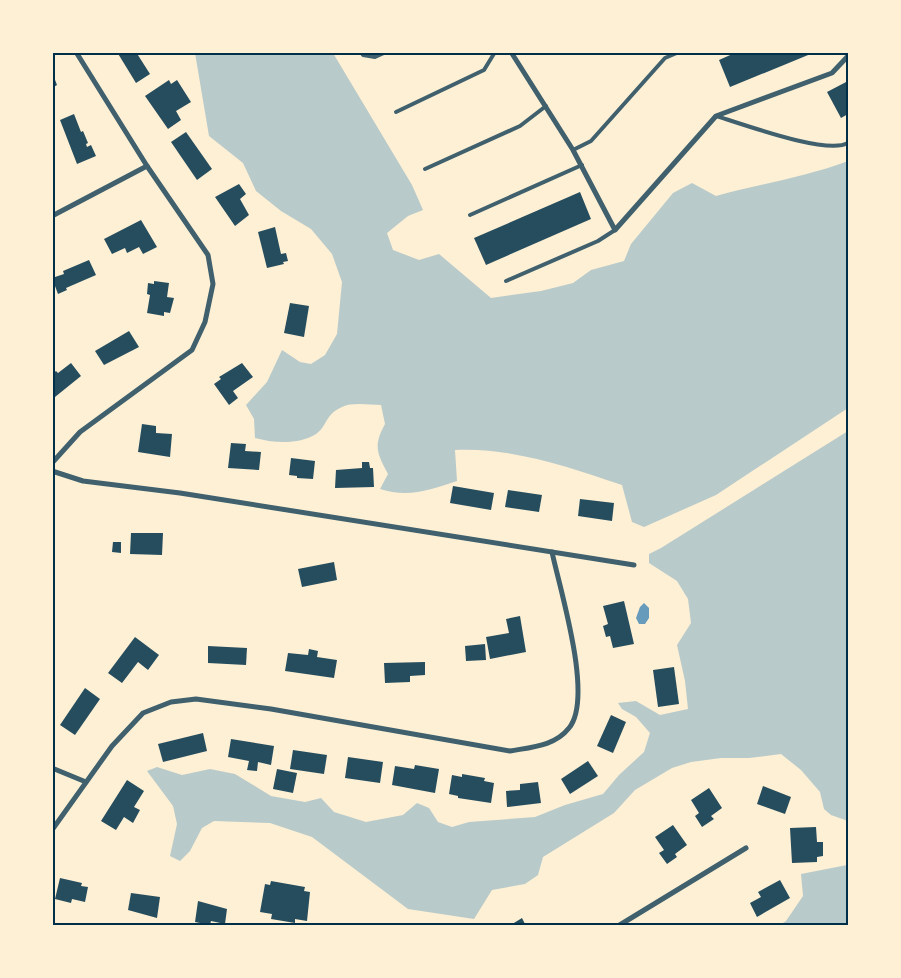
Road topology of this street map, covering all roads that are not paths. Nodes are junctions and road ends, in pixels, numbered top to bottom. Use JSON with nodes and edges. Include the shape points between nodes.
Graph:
{"nodes":[{"id":1,"x":76,"y":52,"type":"edge"},
{"id":2,"x":361,"y":52,"type":"edge"},
{"id":3,"x":386,"y":52,"type":"edge"},
{"id":4,"x":495,"y":52,"type":"edge"},
{"id":5,"x":511,"y":52,"type":"edge"},
{"id":6,"x":678,"y":52,"type":"edge"},
{"id":7,"x":848,"y":56,"type":"edge"},
{"id":8,"x":546,"y":106,"type":"junction"},
{"id":9,"x":396,"y":112,"type":"dead end"},
{"id":10,"x":716,"y":116,"type":"junction"},
{"id":11,"x":848,"y":143,"type":"edge"},
{"id":12,"x":573,"y":150,"type":"junction"},
{"id":13,"x":582,"y":165,"type":"junction"},
{"id":14,"x":147,"y":166,"type":"junction"},
{"id":15,"x":425,"y":169,"type":"dead end"},
{"id":16,"x":470,"y":215,"type":"dead end"},
{"id":17,"x":52,"y":216,"type":"edge"},
{"id":18,"x":615,"y":230,"type":"junction"},
{"id":19,"x":506,"y":281,"type":"dead end"},
{"id":20,"x":52,"y":463,"type":"edge"},
{"id":21,"x":52,"y":471,"type":"edge"},
{"id":22,"x":552,"y":552,"type":"junction"},
{"id":23,"x":634,"y":565,"type":"dead end"},
{"id":24,"x":52,"y":768,"type":"edge"},
{"id":25,"x":86,"y":782,"type":"junction"},
{"id":26,"x":52,"y":830,"type":"edge"},
{"id":27,"x":746,"y":848,"type":"dead end"},
{"id":28,"x":618,"y":926,"type":"edge"}],
"edges":[{"from":1,"to":14,"type":"street"},
{"from":2,"to":3,"type":"lane","via":[[363,56],[375,57]]},
{"from":4,"to":9,"type":"lane","via":[[484,70]]},
{"from":5,"to":8,"type":"street"},
{"from":6,"to":12,"type":"lane","via":[[664,58],[591,141]]},
{"from":7,"to":10,"type":"street","via":[[832,73]]},
{"from":8,"to":12,"type":"street"},
{"from":8,"to":15,"type":"lane","via":[[520,126]]},
{"from":10,"to":11,"type":"lane","via":[[820,146]]},
{"from":10,"to":18,"type":"street"},
{"from":12,"to":13,"type":"street"},
{"from":13,"to":16,"type":"lane"},
{"from":13,"to":18,"type":"street"},
{"from":14,"to":17,"type":"street"},
{"from":14,"to":20,"type":"street","via":[[208,255],[213,284],[205,322],[192,350],[80,432]]},
{"from":18,"to":19,"type":"lane","via":[[598,241]]},
{"from":21,"to":22,"type":"street","via":[[83,481],[180,493]]},
{"from":22,"to":23,"type":"street"},
{"from":22,"to":25,"type":"street","via":[[579,679],[579,704],[570,728],[547,745],[510,751],[196,699],[172,702],[143,713],[112,746]]},
{"from":24,"to":25,"type":"street"},
{"from":25,"to":26,"type":"street"},
{"from":27,"to":28,"type":"street"}]}
